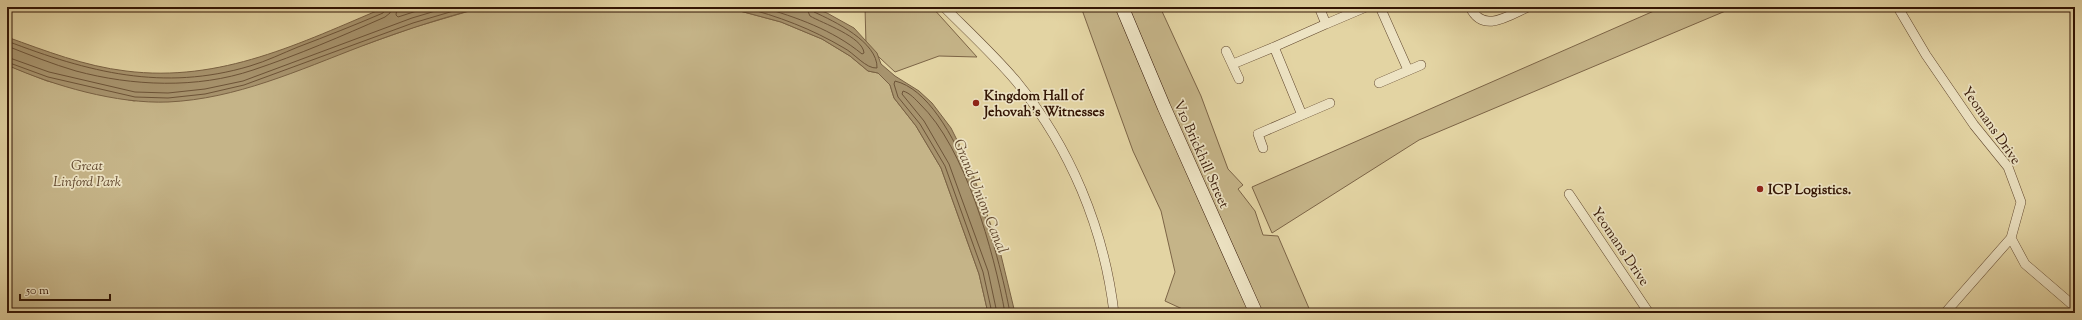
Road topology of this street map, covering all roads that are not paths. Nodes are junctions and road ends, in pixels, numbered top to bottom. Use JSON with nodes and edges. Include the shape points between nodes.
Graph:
{"nodes":[{"id":1,"x":1122,"y":7,"type":"edge"},
{"id":2,"x":1319,"y":7,"type":"edge"},
{"id":3,"x":1366,"y":7,"type":"edge"},
{"id":4,"x":1380,"y":7,"type":"edge"},
{"id":5,"x":1470,"y":7,"type":"edge"},
{"id":6,"x":1528,"y":7,"type":"edge"},
{"id":7,"x":946,"y":8,"type":"edge"},
{"id":8,"x":1900,"y":12,"type":"dead end"},
{"id":9,"x":1326,"y":24,"type":"junction"},
{"id":10,"x":1274,"y":47,"type":"junction"},
{"id":11,"x":1226,"y":51,"type":"dead end"},
{"id":12,"x":1233,"y":64,"type":"junction"},
{"id":13,"x":1421,"y":65,"type":"dead end"},
{"id":14,"x":1408,"y":70,"type":"junction"},
{"id":15,"x":1239,"y":79,"type":"dead end"},
{"id":16,"x":1379,"y":83,"type":"dead end"},
{"id":17,"x":1330,"y":103,"type":"dead end"},
{"id":18,"x":1302,"y":115,"type":"junction"},
{"id":19,"x":1263,"y":148,"type":"dead end"},
{"id":20,"x":1569,"y":194,"type":"dead end"},
{"id":21,"x":2011,"y":238,"type":"junction"},
{"id":22,"x":2075,"y":307,"type":"edge"},
{"id":23,"x":1114,"y":313,"type":"edge"},
{"id":24,"x":1256,"y":313,"type":"edge"},
{"id":25,"x":1649,"y":313,"type":"edge"},
{"id":26,"x":1945,"y":313,"type":"edge"}],
"edges":[{"from":1,"to":24,"type":"street","name":"V10 Brickhill Street"},
{"from":2,"to":9,"type":"street"},
{"from":3,"to":9,"type":"street"},
{"from":4,"to":14,"type":"street"},
{"from":5,"to":6,"type":"street","via":[[1474,15],[1482,21],[1498,20]]},
{"from":7,"to":23,"type":"street","via":[[1015,80],[1062,147],[1086,199],[1104,253]]},
{"from":8,"to":21,"type":"street","name":"Yeomans Drive","via":[[1970,119],[2008,167],[2021,202]]},
{"from":9,"to":10,"type":"street"},
{"from":10,"to":12,"type":"street"},
{"from":10,"to":18,"type":"street"},
{"from":11,"to":12,"type":"street"},
{"from":12,"to":15,"type":"street"},
{"from":13,"to":14,"type":"street"},
{"from":14,"to":16,"type":"street"},
{"from":17,"to":18,"type":"street"},
{"from":18,"to":19,"type":"street","via":[[1258,134]]},
{"from":20,"to":25,"type":"street","name":"Yeomans Drive"},
{"from":21,"to":22,"type":"street","via":[[2025,264]]},
{"from":21,"to":26,"type":"street","name":"Yeomans Drive"}]}
